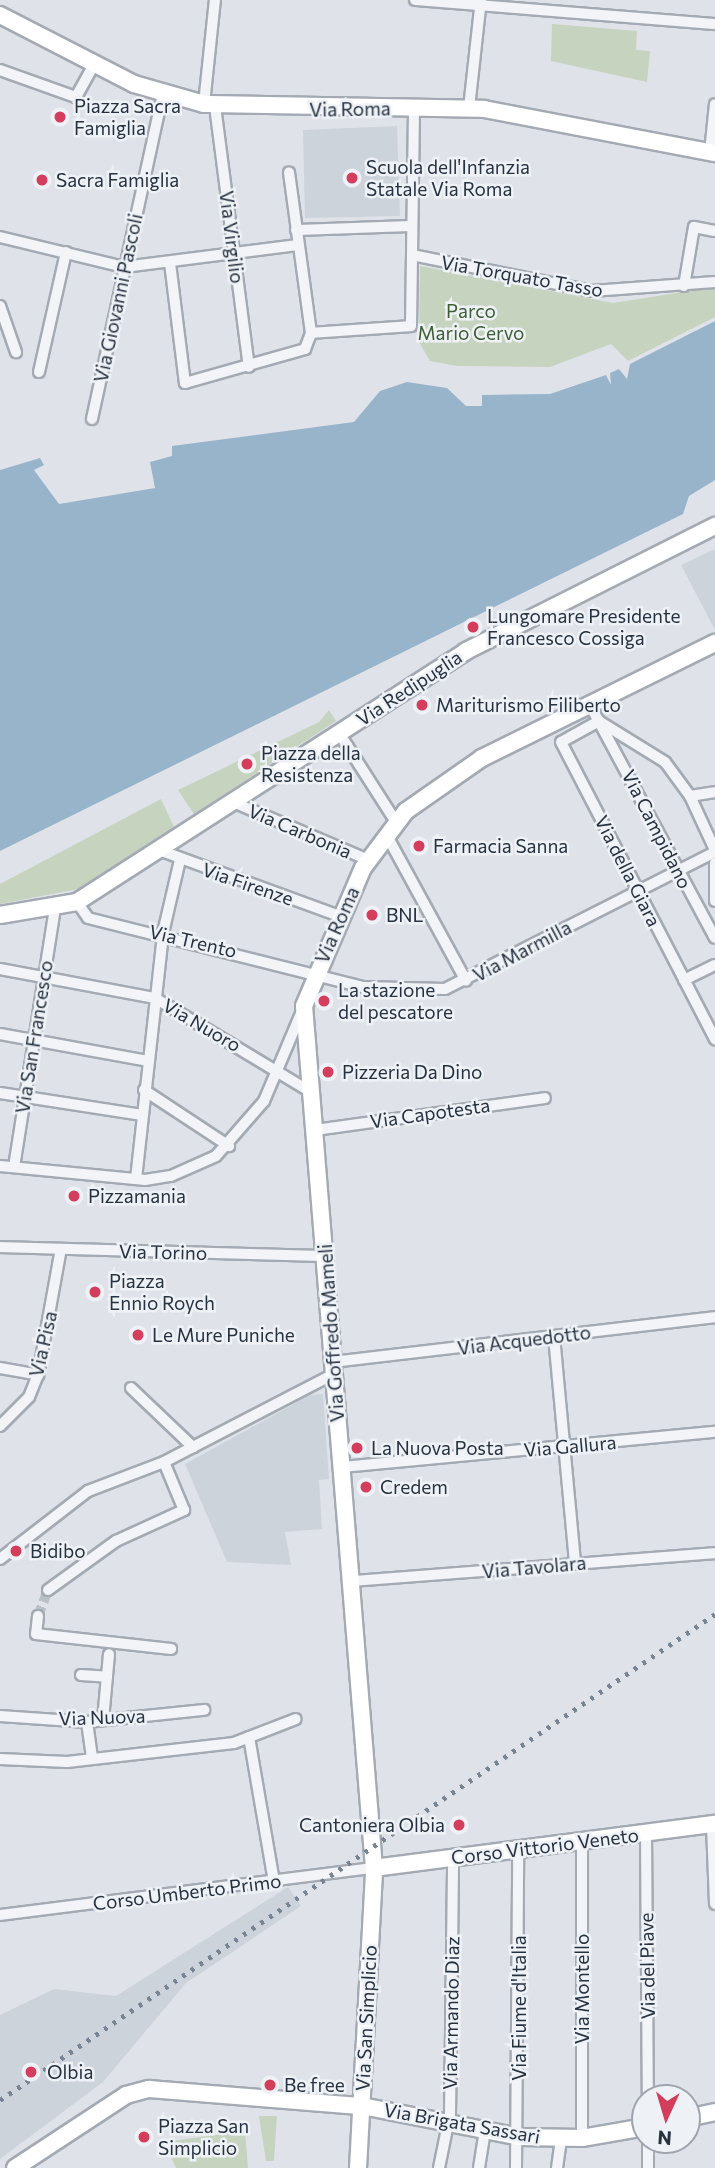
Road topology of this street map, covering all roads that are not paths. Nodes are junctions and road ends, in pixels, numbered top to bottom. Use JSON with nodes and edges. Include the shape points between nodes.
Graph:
{"nodes":[{"id":1,"x":215,"y":0,"type":"edge"},
{"id":2,"x":415,"y":0,"type":"edge"},
{"id":3,"x":481,"y":3,"type":"edge"},
{"id":4,"x":0,"y":15,"type":"edge"},
{"id":5,"x":715,"y":24,"type":"edge"},
{"id":6,"x":94,"y":64,"type":"junction"},
{"id":7,"x":0,"y":70,"type":"edge"},
{"id":8,"x":163,"y":94,"type":"junction"},
{"id":9,"x":715,"y":104,"type":"edge"},
{"id":10,"x":209,"y":105,"type":"junction"},
{"id":11,"x":414,"y":107,"type":"junction"},
{"id":12,"x":469,"y":107,"type":"junction"},
{"id":13,"x":713,"y":152,"type":"edge"},
{"id":14,"x":289,"y":173,"type":"dead end"},
{"id":15,"x":412,"y":226,"type":"junction"},
{"id":16,"x":296,"y":230,"type":"junction"},
{"id":17,"x":715,"y":231,"type":"edge"},
{"id":18,"x":0,"y":237,"type":"edge"},
{"id":19,"x":298,"y":245,"type":"junction"},
{"id":20,"x":66,"y":252,"type":"junction"},
{"id":21,"x":234,"y":255,"type":"junction"},
{"id":22,"x":412,"y":255,"type":"junction"},
{"id":23,"x":170,"y":263,"type":"junction"},
{"id":24,"x":124,"y":267,"type":"junction"},
{"id":25,"x":715,"y":282,"type":"edge"},
{"id":26,"x":684,"y":286,"type":"junction"},
{"id":27,"x":0,"y":306,"type":"edge"},
{"id":28,"x":311,"y":332,"type":"junction"},
{"id":29,"x":16,"y":352,"type":"dead end"},
{"id":30,"x":249,"y":367,"type":"junction"},
{"id":31,"x":39,"y":372,"type":"dead end"},
{"id":32,"x":92,"y":419,"type":"dead end"},
{"id":33,"x":715,"y":526,"type":"edge"},
{"id":34,"x":715,"y":643,"type":"edge"},
{"id":35,"x":590,"y":705,"type":"junction"},
{"id":36,"x":599,"y":721,"type":"junction"},
{"id":37,"x":339,"y":733,"type":"junction"},
{"id":38,"x":715,"y":792,"type":"edge"},
{"id":39,"x":690,"y":796,"type":"junction"},
{"id":40,"x":233,"y":802,"type":"junction"},
{"id":41,"x":391,"y":828,"type":"junction"},
{"id":42,"x":159,"y":850,"type":"junction"},
{"id":43,"x":715,"y":851,"type":"edge"},
{"id":44,"x":180,"y":860,"type":"junction"},
{"id":45,"x":368,"y":860,"type":"junction"},
{"id":46,"x":715,"y":863,"type":"edge"},
{"id":47,"x":676,"y":869,"type":"junction"},
{"id":48,"x":637,"y":888,"type":"junction"},
{"id":49,"x":714,"y":897,"type":"edge"},
{"id":50,"x":77,"y":902,"type":"junction"},
{"id":51,"x":55,"y":907,"type":"junction"},
{"id":52,"x":0,"y":915,"type":"edge"},
{"id":53,"x":339,"y":916,"type":"junction"},
{"id":54,"x":163,"y":933,"type":"junction"},
{"id":55,"x":715,"y":938,"type":"edge"},
{"id":56,"x":715,"y":965,"type":"edge"},
{"id":57,"x":0,"y":969,"type":"edge"},
{"id":58,"x":316,"y":974,"type":"junction"},
{"id":59,"x":42,"y":976,"type":"junction"},
{"id":60,"x":684,"y":980,"type":"junction"},
{"id":61,"x":466,"y":981,"type":"junction"},
{"id":62,"x":155,"y":998,"type":"junction"},
{"id":63,"x":304,"y":1006,"type":"junction"},
{"id":64,"x":0,"y":1034,"type":"edge"},
{"id":65,"x":715,"y":1039,"type":"edge"},
{"id":66,"x":33,"y":1040,"type":"junction"},
{"id":67,"x":148,"y":1061,"type":"junction"},
{"id":68,"x":278,"y":1069,"type":"junction"},
{"id":69,"x":144,"y":1090,"type":"junction"},
{"id":70,"x":311,"y":1092,"type":"junction"},
{"id":71,"x":0,"y":1093,"type":"edge"},
{"id":72,"x":24,"y":1097,"type":"junction"},
{"id":73,"x":545,"y":1098,"type":"dead end"},
{"id":74,"x":142,"y":1115,"type":"junction"},
{"id":75,"x":315,"y":1130,"type":"junction"},
{"id":76,"x":229,"y":1146,"type":"junction"},
{"id":77,"x":0,"y":1166,"type":"edge"},
{"id":78,"x":14,"y":1167,"type":"junction"},
{"id":79,"x":136,"y":1180,"type":"junction"},
{"id":80,"x":0,"y":1247,"type":"edge"},
{"id":81,"x":61,"y":1249,"type":"junction"},
{"id":82,"x":326,"y":1256,"type":"junction"},
{"id":83,"x":715,"y":1317,"type":"edge"},
{"id":84,"x":554,"y":1336,"type":"junction"},
{"id":85,"x":0,"y":1368,"type":"edge"},
{"id":86,"x":333,"y":1368,"type":"junction"},
{"id":87,"x":38,"y":1375,"type":"junction"},
{"id":88,"x":131,"y":1388,"type":"dead end"},
{"id":89,"x":0,"y":1426,"type":"edge"},
{"id":90,"x":715,"y":1432,"type":"edge"},
{"id":91,"x":193,"y":1447,"type":"junction"},
{"id":92,"x":565,"y":1447,"type":"junction"},
{"id":93,"x":164,"y":1462,"type":"junction"},
{"id":94,"x":342,"y":1467,"type":"junction"},
{"id":95,"x":715,"y":1553,"type":"edge"},
{"id":96,"x":0,"y":1559,"type":"edge"},
{"id":97,"x":575,"y":1563,"type":"junction"},
{"id":98,"x":353,"y":1581,"type":"junction"},
{"id":99,"x":48,"y":1590,"type":"tunnel mouth"},
{"id":100,"x":38,"y":1616,"type":"dead end"},
{"id":101,"x":171,"y":1649,"type":"dead end"},
{"id":102,"x":109,"y":1654,"type":"dead end"},
{"id":103,"x":81,"y":1675,"type":"dead end"},
{"id":104,"x":107,"y":1677,"type":"junction"},
{"id":105,"x":204,"y":1710,"type":"dead end"},
{"id":106,"x":0,"y":1716,"type":"edge"},
{"id":107,"x":296,"y":1719,"type":"dead end"},
{"id":108,"x":103,"y":1720,"type":"junction"},
{"id":109,"x":86,"y":1722,"type":"junction"},
{"id":110,"x":249,"y":1737,"type":"junction"},
{"id":111,"x":0,"y":1759,"type":"edge"},
{"id":112,"x":92,"y":1759,"type":"junction"},
{"id":113,"x":713,"y":1825,"type":"edge"},
{"id":114,"x":646,"y":1833,"type":"junction"},
{"id":115,"x":582,"y":1841,"type":"junction"},
{"id":116,"x":518,"y":1848,"type":"junction"},
{"id":117,"x":453,"y":1857,"type":"junction"},
{"id":118,"x":374,"y":1868,"type":"junction"},
{"id":119,"x":274,"y":1882,"type":"junction"},
{"id":120,"x":715,"y":1904,"type":"edge"},
{"id":121,"x":0,"y":1915,"type":"edge"},
{"id":122,"x":648,"y":2084,"type":"edge"},
{"id":123,"x":362,"y":2106,"type":"junction"},
{"id":124,"x":449,"y":2124,"type":"junction"},
{"id":125,"x":631,"y":2129,"type":"edge"},
{"id":126,"x":485,"y":2131,"type":"junction"},
{"id":127,"x":520,"y":2137,"type":"junction"},
{"id":128,"x":582,"y":2138,"type":"junction"},
{"id":129,"x":561,"y":2139,"type":"junction"},
{"id":130,"x":15,"y":2168,"type":"edge"},
{"id":131,"x":358,"y":2168,"type":"edge"},
{"id":132,"x":439,"y":2168,"type":"edge"},
{"id":133,"x":479,"y":2168,"type":"edge"},
{"id":134,"x":516,"y":2168,"type":"edge"},
{"id":135,"x":557,"y":2168,"type":"edge"}],
"edges":[{"from":1,"to":10,"type":"street","name":"Via Virgilio"},
{"from":2,"to":3,"type":"street"},
{"from":3,"to":5,"type":"street"},
{"from":3,"to":12,"type":"street"},
{"from":4,"to":6,"type":"main road","name":"Via Roma"},
{"from":6,"to":7,"type":"street","via":[[76,97]]},
{"from":6,"to":8,"type":"main road","name":"Via Roma"},
{"from":8,"to":10,"type":"main road","name":"Via Roma"},
{"from":8,"to":24,"type":"street","name":"Via Giovanni Pascoli"},
{"from":9,"to":13,"type":"street"},
{"from":10,"to":11,"type":"main road","name":"Via Roma"},
{"from":10,"to":21,"type":"street","name":"Via Virgilio"},
{"from":11,"to":12,"type":"main road","name":"Via Roma"},
{"from":11,"to":15,"type":"street"},
{"from":12,"to":13,"type":"main road","name":"Via Roma"},
{"from":14,"to":16,"type":"street"},
{"from":15,"to":16,"type":"street"},
{"from":15,"to":22,"type":"street"},
{"from":16,"to":19,"type":"street"},
{"from":17,"to":26,"type":"street","via":[[694,227]]},
{"from":18,"to":20,"type":"street"},
{"from":19,"to":21,"type":"street"},
{"from":19,"to":28,"type":"street"},
{"from":20,"to":24,"type":"street"},
{"from":20,"to":31,"type":"street"},
{"from":21,"to":23,"type":"street"},
{"from":21,"to":30,"type":"street","name":"Via Virgilio"},
{"from":22,"to":26,"type":"street","name":"Via Torquato Tasso","via":[[592,291]]},
{"from":22,"to":28,"type":"street","via":[[411,326]]},
{"from":23,"to":24,"type":"street"},
{"from":23,"to":30,"type":"street","via":[[186,383]]},
{"from":24,"to":32,"type":"street","name":"Via Giovanni Pascoli"},
{"from":25,"to":26,"type":"street","name":"Via Torquato Tasso"},
{"from":27,"to":29,"type":"street"},
{"from":28,"to":30,"type":"street","via":[[305,349]]},
{"from":33,"to":37,"type":"main road","name":"Via Redipuglia","via":[[475,646]]},
{"from":34,"to":35,"type":"main road","name":"Via Roma"},
{"from":35,"to":36,"type":"street","name":"Via Campidano"},
{"from":35,"to":41,"type":"main road","name":"Via Roma","via":[[482,758]]},
{"from":36,"to":39,"type":"street","name":"Via Campidano","via":[[665,762]]},
{"from":36,"to":47,"type":"street","name":"Via Campidano"},
{"from":36,"to":48,"type":"street","name":"Via della Giara","via":[[561,742]]},
{"from":37,"to":40,"type":"main road","name":"Via Redipuglia"},
{"from":37,"to":41,"type":"street"},
{"from":38,"to":39,"type":"street"},
{"from":39,"to":43,"type":"street","name":"Via Campidano"},
{"from":40,"to":42,"type":"main road","name":"Via Redipuglia"},
{"from":40,"to":45,"type":"street","name":"Via Carbonia"},
{"from":41,"to":45,"type":"main road","name":"Via Roma"},
{"from":41,"to":61,"type":"street"},
{"from":42,"to":44,"type":"street","name":"Via Firenze"},
{"from":42,"to":50,"type":"main road","name":"Via Redipuglia"},
{"from":43,"to":47,"type":"street","name":"Via Marmilla"},
{"from":44,"to":53,"type":"street","name":"Via Firenze"},
{"from":44,"to":54,"type":"street"},
{"from":45,"to":53,"type":"main road","name":"Via Roma"},
{"from":46,"to":49,"type":"street","name":"Via Campidano"},
{"from":47,"to":48,"type":"street","name":"Via Marmilla"},
{"from":47,"to":55,"type":"street","name":"Via Campidano"},
{"from":48,"to":60,"type":"street","name":"Via della Giara"},
{"from":48,"to":61,"type":"street","name":"Via Marmilla"},
{"from":50,"to":51,"type":"main road","name":"Via Redipuglia"},
{"from":50,"to":54,"type":"street","name":"Via Trento","via":[[88,918]]},
{"from":51,"to":52,"type":"main road","name":"Via Redipuglia"},
{"from":51,"to":59,"type":"street","name":"Via San Francesco"},
{"from":53,"to":58,"type":"main road","name":"Via Roma"},
{"from":54,"to":58,"type":"street","name":"Via Trento"},
{"from":54,"to":62,"type":"street"},
{"from":56,"to":60,"type":"street"},
{"from":57,"to":59,"type":"street","name":"Via Nuoro"},
{"from":58,"to":61,"type":"street","name":"Via Marmilla","via":[[362,987],[445,989]]},
{"from":58,"to":63,"type":"main road","name":"Via Roma"},
{"from":59,"to":62,"type":"street","name":"Via Nuoro"},
{"from":59,"to":66,"type":"street","name":"Via San Francesco"},
{"from":60,"to":65,"type":"street","name":"Via della Giara"},
{"from":62,"to":67,"type":"street"},
{"from":62,"to":68,"type":"street","name":"Via Nuoro"},
{"from":63,"to":68,"type":"street","name":"Via Roma"},
{"from":63,"to":70,"type":"main road","name":"Via Goffredo Mameli"},
{"from":64,"to":66,"type":"street"},
{"from":66,"to":67,"type":"street"},
{"from":66,"to":72,"type":"street","name":"Via San Francesco"},
{"from":67,"to":69,"type":"street"},
{"from":68,"to":70,"type":"street","name":"Via Nuoro"},
{"from":68,"to":76,"type":"street","name":"Via Roma","via":[[264,1101]]},
{"from":69,"to":74,"type":"street"},
{"from":69,"to":76,"type":"street"},
{"from":70,"to":75,"type":"main road","name":"Via Goffredo Mameli"},
{"from":71,"to":72,"type":"street"},
{"from":72,"to":74,"type":"street"},
{"from":72,"to":78,"type":"street","name":"Via San Francesco"},
{"from":73,"to":75,"type":"street","name":"Via Capotesta"},
{"from":74,"to":79,"type":"street"},
{"from":75,"to":82,"type":"main road","name":"Via Goffredo Mameli"},
{"from":76,"to":79,"type":"street","name":"Via Roma","via":[[171,1176]]},
{"from":77,"to":78,"type":"street","name":"Via Roma"},
{"from":78,"to":79,"type":"street","name":"Via Roma"},
{"from":80,"to":81,"type":"street","name":"Via Torino"},
{"from":81,"to":82,"type":"street","name":"Via Torino"},
{"from":81,"to":87,"type":"street","name":"Via Pisa"},
{"from":82,"to":86,"type":"main road","name":"Via Goffredo Mameli"},
{"from":83,"to":84,"type":"street","name":"Via Acquedotto"},
{"from":84,"to":86,"type":"street","name":"Via Acquedotto"},
{"from":84,"to":92,"type":"street"},
{"from":85,"to":87,"type":"street"},
{"from":86,"to":91,"type":"street","name":"Via Acquedotto"},
{"from":86,"to":94,"type":"main road","name":"Via Goffredo Mameli"},
{"from":87,"to":89,"type":"street","name":"Via Pisa","via":[[29,1397]]},
{"from":88,"to":91,"type":"street"},
{"from":90,"to":92,"type":"street","name":"Via Gallura"},
{"from":91,"to":93,"type":"street","name":"Via Acquedotto"},
{"from":92,"to":94,"type":"street","name":"Via Gallura"},
{"from":92,"to":97,"type":"street"},
{"from":93,"to":96,"type":"street","name":"Via Acquedotto","via":[[88,1491]]},
{"from":93,"to":99,"type":"street","via":[[184,1510],[116,1541]]},
{"from":94,"to":98,"type":"main road","name":"Via Goffredo Mameli"},
{"from":95,"to":97,"type":"street","name":"Via Tavolara"},
{"from":97,"to":98,"type":"street","name":"Via Tavolara"},
{"from":98,"to":118,"type":"main road","name":"Via Goffredo Mameli"},
{"from":100,"to":101,"type":"street","via":[[36,1634]]},
{"from":102,"to":104,"type":"street"},
{"from":103,"to":104,"type":"street"},
{"from":104,"to":108,"type":"street"},
{"from":105,"to":108,"type":"street","name":"Via Nuova"},
{"from":106,"to":109,"type":"street","name":"Via Nuova"},
{"from":107,"to":110,"type":"street"},
{"from":108,"to":109,"type":"street","name":"Via Nuova"},
{"from":109,"to":112,"type":"street"},
{"from":110,"to":112,"type":"street"},
{"from":110,"to":119,"type":"street"},
{"from":111,"to":112,"type":"street"},
{"from":113,"to":114,"type":"main road","name":"Corso Vittorio Veneto"},
{"from":113,"to":120,"type":"street"},
{"from":114,"to":115,"type":"main road","name":"Corso Vittorio Veneto"},
{"from":114,"to":122,"type":"street","name":"Via del Piave"},
{"from":115,"to":116,"type":"main road","name":"Corso Vittorio Veneto"},
{"from":115,"to":128,"type":"street","name":"Via Montello"},
{"from":116,"to":117,"type":"main road","name":"Corso Vittorio Veneto"},
{"from":116,"to":127,"type":"street","name":"Via Fiume d'Italia"},
{"from":117,"to":118,"type":"main road","name":"Corso Vittorio Veneto"},
{"from":117,"to":124,"type":"street","name":"Via Armando Diaz"},
{"from":118,"to":119,"type":"street","name":"Corso Umberto Primo"},
{"from":118,"to":123,"type":"main road","name":"Via San Simplicio"},
{"from":119,"to":121,"type":"street","name":"Corso Umberto Primo"},
{"from":123,"to":124,"type":"main road","name":"Via Brigata Sassari"},
{"from":123,"to":130,"type":"main road","name":"Via Brigata Sassari","via":[[138,2090]]},
{"from":123,"to":131,"type":"main road","name":"Via San Simplicio"},
{"from":124,"to":126,"type":"main road","name":"Via Brigata Sassari"},
{"from":124,"to":132,"type":"street","name":"Via Armando Diaz"},
{"from":125,"to":128,"type":"main road","name":"Via Brigata Sassari"},
{"from":126,"to":127,"type":"main road","name":"Via Brigata Sassari"},
{"from":126,"to":133,"type":"street"},
{"from":127,"to":129,"type":"main road","name":"Via Brigata Sassari"},
{"from":127,"to":134,"type":"street","name":"Via Fiume d'Italia"},
{"from":128,"to":129,"type":"main road","name":"Via Brigata Sassari"},
{"from":129,"to":135,"type":"street"}]}
